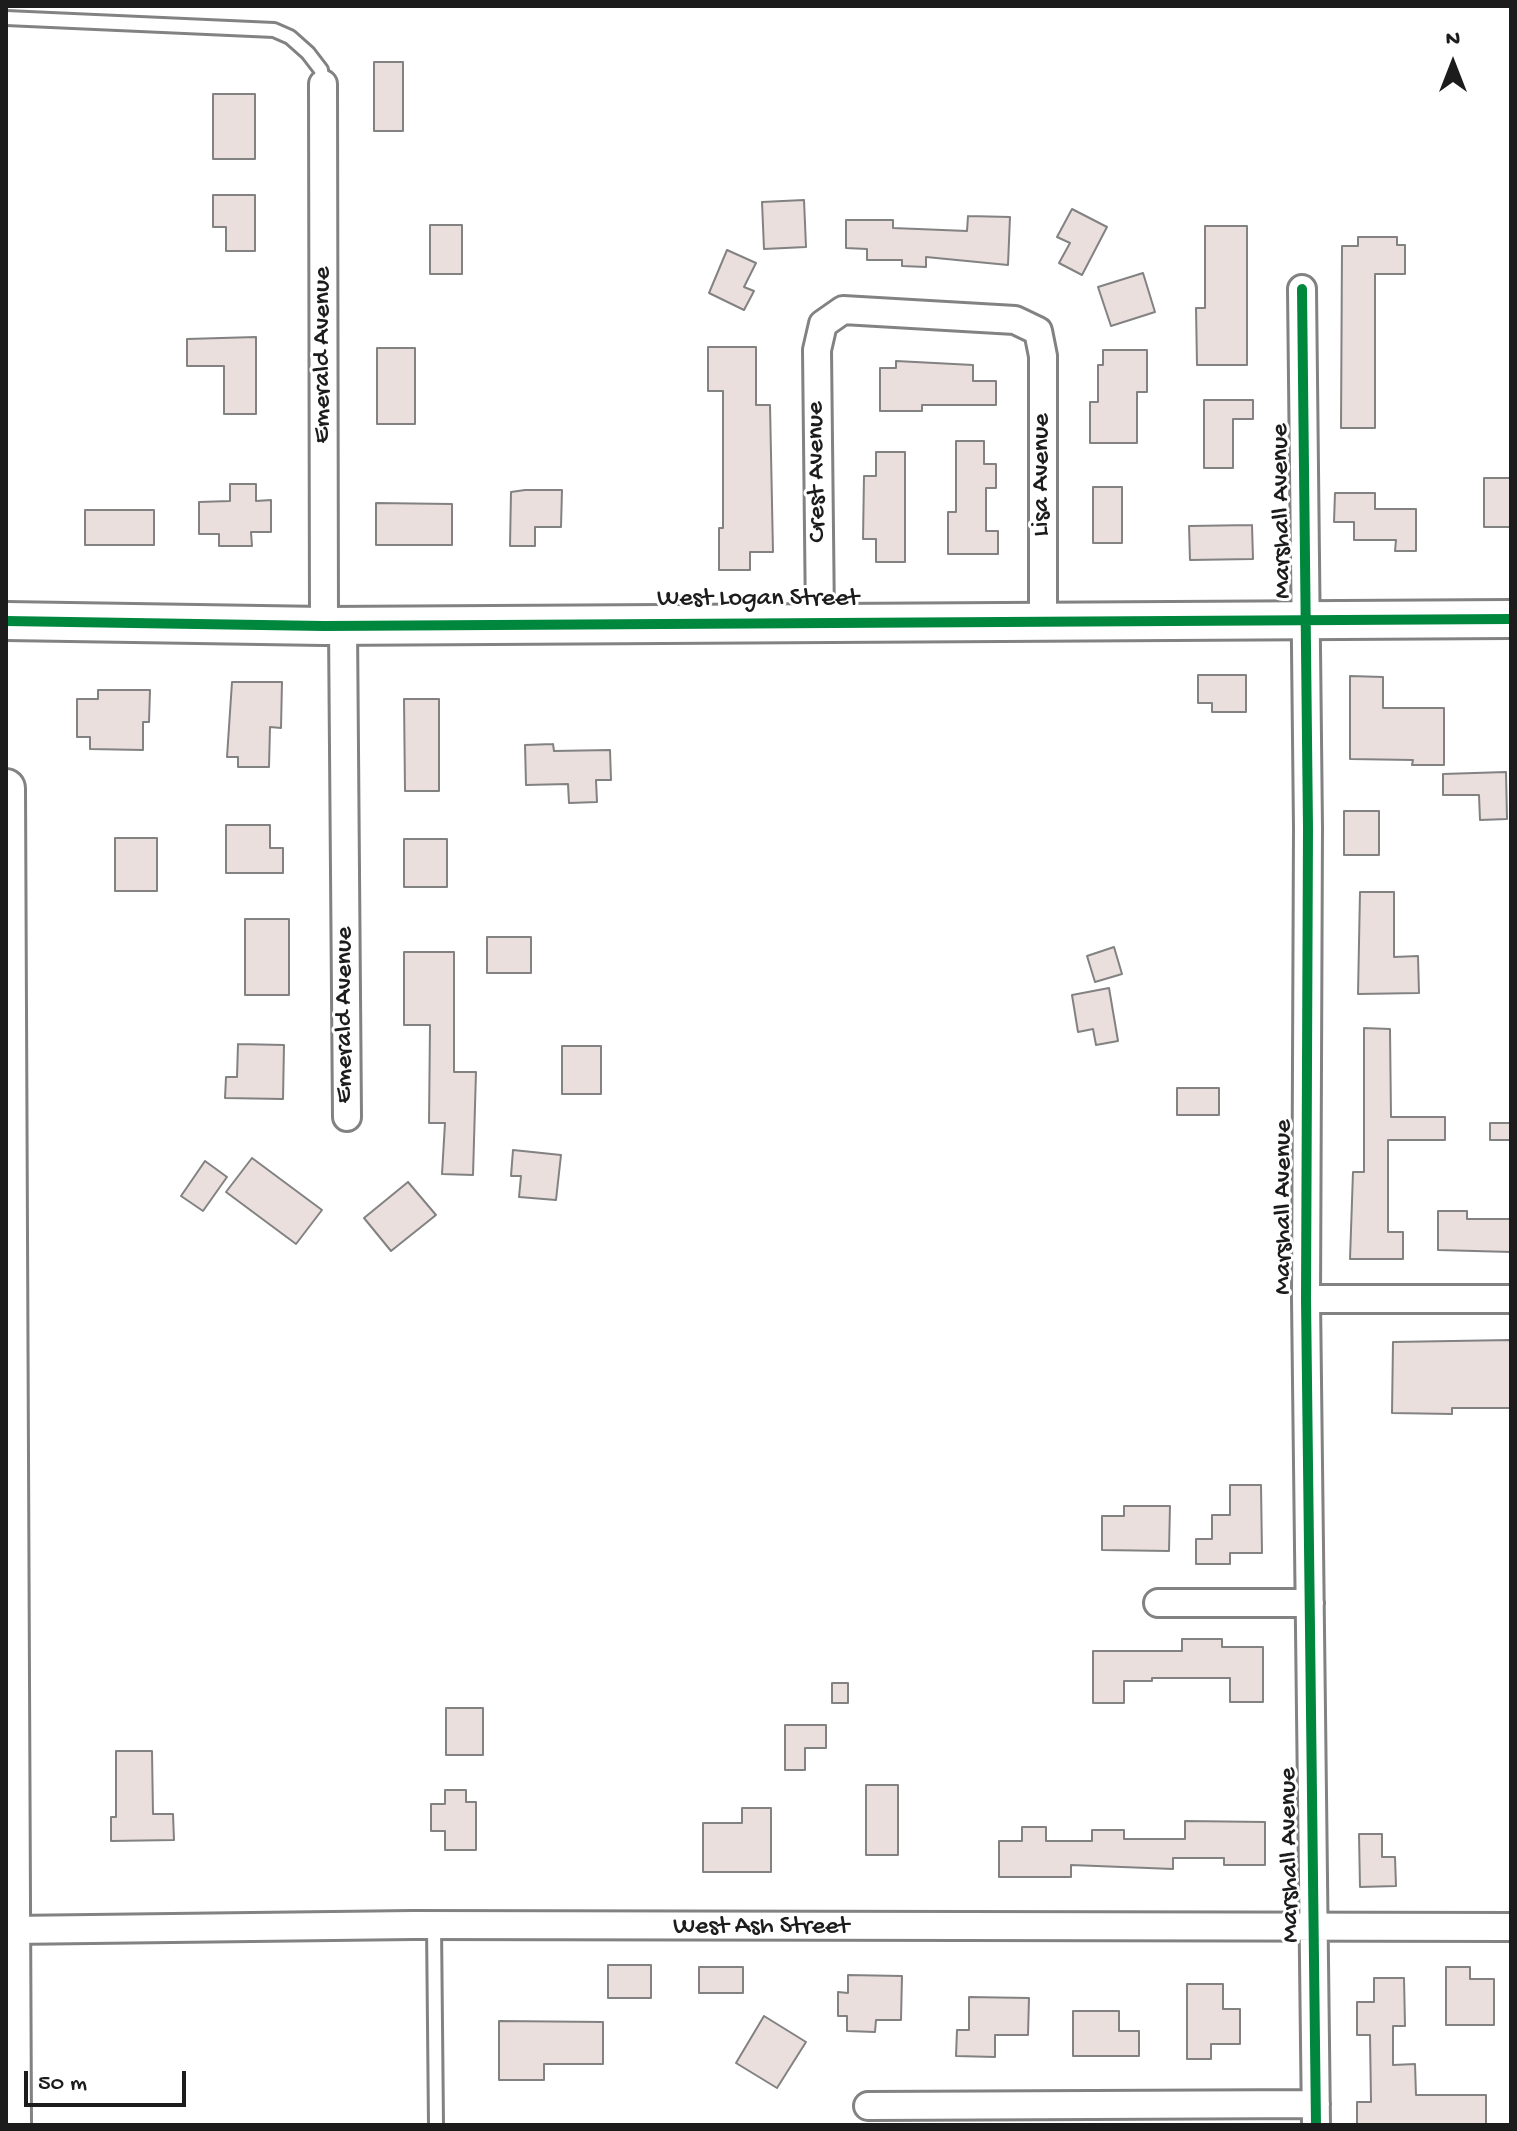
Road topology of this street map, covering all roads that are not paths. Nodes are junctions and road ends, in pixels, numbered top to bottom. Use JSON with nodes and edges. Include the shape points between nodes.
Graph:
{"nodes":[{"id":1,"x":6,"y":18,"type":"edge"},
{"id":2,"x":323,"y":84,"type":"joint"},
{"id":3,"x":1302,"y":289,"type":"dead end"},
{"id":4,"x":1038,"y":331,"type":"joint"},
{"id":5,"x":1511,"y":619,"type":"edge"},
{"id":6,"x":6,"y":621,"type":"edge"},
{"id":7,"x":820,"y":621,"type":"junction"},
{"id":8,"x":1043,"y":621,"type":"junction"},
{"id":9,"x":1306,"y":621,"type":"junction"},
{"id":10,"x":334,"y":626,"type":"junction"},
{"id":11,"x":6,"y":788,"type":"edge"},
{"id":12,"x":347,"y":1117,"type":"dead end"},
{"id":13,"x":1306,"y":1299,"type":"junction"},
{"id":14,"x":1511,"y":1299,"type":"edge"},
{"id":15,"x":1158,"y":1603,"type":"dead end"},
{"id":16,"x":1310,"y":1603,"type":"junction"},
{"id":17,"x":434,"y":1925,"type":"junction"},
{"id":18,"x":1511,"y":1927,"type":"edge"},
{"id":19,"x":1314,"y":1928,"type":"junction"},
{"id":20,"x":11,"y":1930,"type":"junction"},
{"id":21,"x":868,"y":2106,"type":"dead end"},
{"id":22,"x":1316,"y":2115,"type":"edge"},
{"id":23,"x":12,"y":2125,"type":"edge"},
{"id":24,"x":436,"y":2125,"type":"edge"}],
"edges":[{"from":1,"to":2,"type":"lane","via":[[274,30],[308,53],[321,70]]},
{"from":2,"to":10,"type":"street","name":"Emerald Avenue"},
{"from":3,"to":9,"type":"street","name":"Marshall Avenue"},
{"from":4,"to":7,"type":"street","name":"Crest Avenue","via":[[1015,320],[843,310],[823,324],[817,350]]},
{"from":4,"to":8,"type":"street","name":"Lisa Avenue","via":[[1043,356]]},
{"from":5,"to":9,"type":"street","name":"West Logan Street"},
{"from":6,"to":10,"type":"street","name":"West Logan Street"},
{"from":7,"to":8,"type":"street","name":"West Logan Street"},
{"from":7,"to":10,"type":"street","name":"West Logan Street"},
{"from":8,"to":9,"type":"street","name":"West Logan Street"},
{"from":9,"to":13,"type":"street","name":"Marshall Avenue"},
{"from":10,"to":12,"type":"street","name":"Emerald Avenue"},
{"from":11,"to":20,"type":"street"},
{"from":13,"to":14,"type":"street"},
{"from":13,"to":16,"type":"street","name":"Marshall Avenue"},
{"from":15,"to":16,"type":"street"},
{"from":16,"to":19,"type":"street","name":"Marshall Avenue"},
{"from":17,"to":19,"type":"street","name":"West Ash Street"},
{"from":17,"to":20,"type":"street","name":"West Ash Street"},
{"from":17,"to":24,"type":"lane"},
{"from":18,"to":19,"type":"street","name":"West Ash Street"},
{"from":19,"to":22,"type":"street","name":"Marshall Avenue"},
{"from":20,"to":23,"type":"street"},
{"from":21,"to":22,"type":"street"}]}
